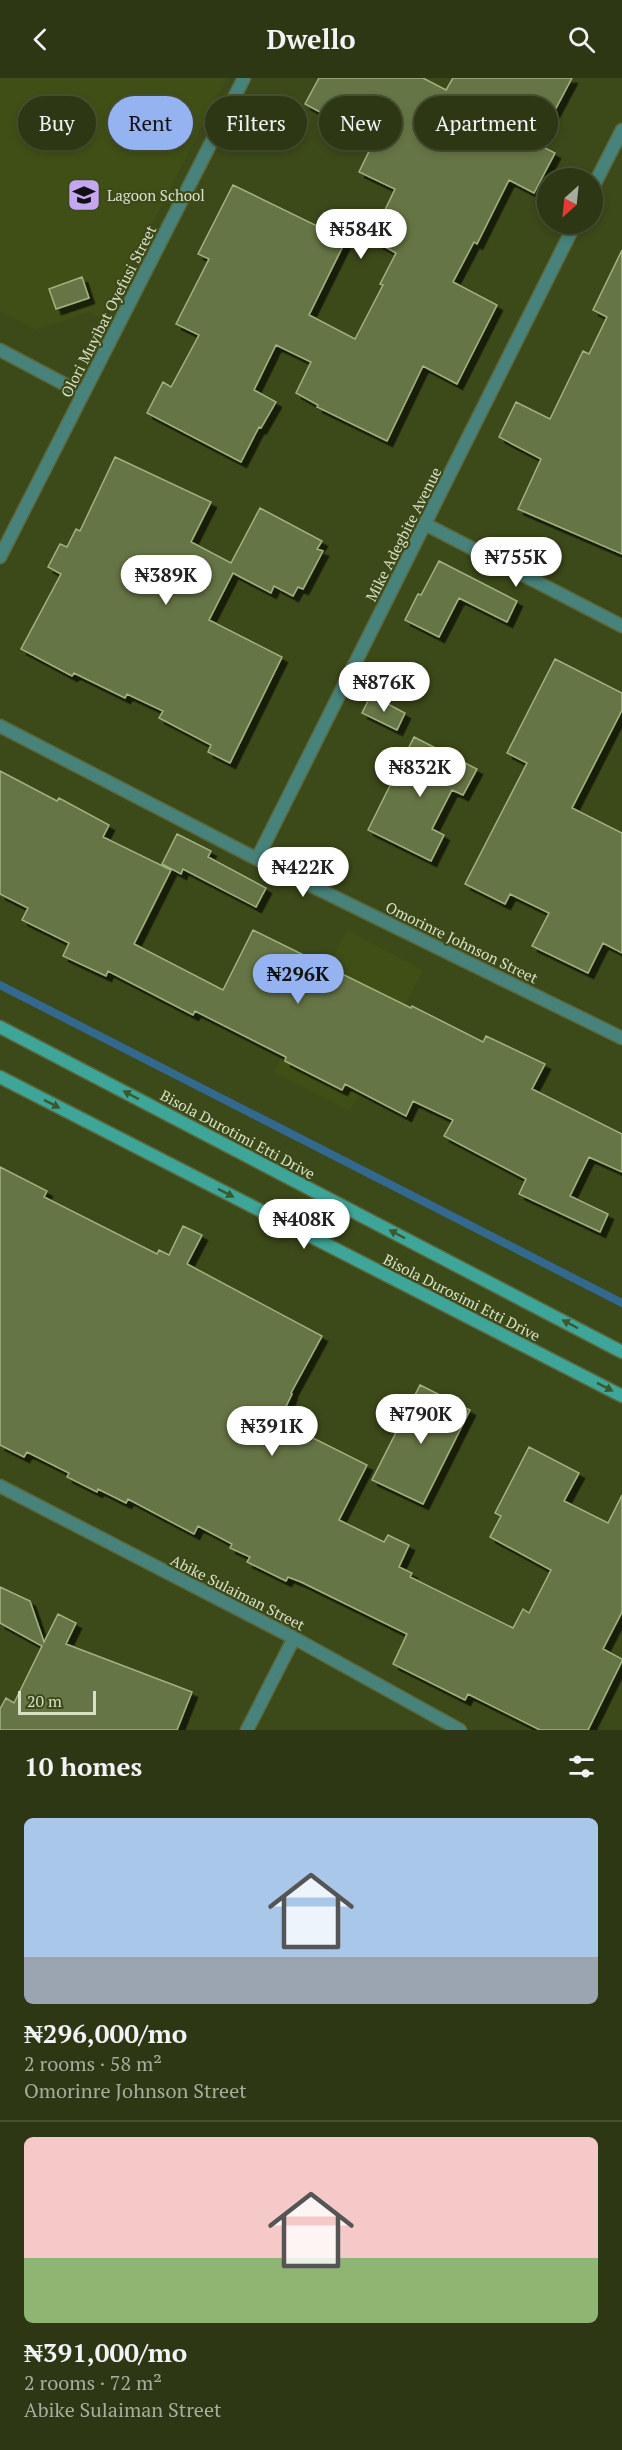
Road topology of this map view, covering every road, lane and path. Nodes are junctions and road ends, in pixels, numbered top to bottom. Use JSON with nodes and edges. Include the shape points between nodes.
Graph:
{"nodes":[{"id":1,"x":244,"y":78,"type":"edge"},
{"id":2,"x":622,"y":130,"type":"edge"},
{"id":3,"x":603,"y":168,"type":"edge"},
{"id":4,"x":570,"y":234,"type":"edge"},
{"id":5,"x":0,"y":350,"type":"edge"},
{"id":6,"x":83,"y":394,"type":"junction"},
{"id":7,"x":425,"y":524,"type":"junction"},
{"id":8,"x":0,"y":557,"type":"edge"},
{"id":9,"x":622,"y":626,"type":"edge"},
{"id":10,"x":0,"y":726,"type":"edge"},
{"id":11,"x":257,"y":859,"type":"junction"},
{"id":12,"x":0,"y":1027,"type":"edge"},
{"id":13,"x":622,"y":1038,"type":"edge"},
{"id":14,"x":0,"y":1077,"type":"edge"},
{"id":15,"x":622,"y":1352,"type":"edge"},
{"id":16,"x":622,"y":1396,"type":"edge"},
{"id":17,"x":0,"y":1486,"type":"edge"},
{"id":18,"x":294,"y":1638,"type":"junction"},
{"id":19,"x":247,"y":1730,"type":"edge"},
{"id":20,"x":460,"y":1730,"type":"edge"}],
"edges":[{"from":1,"to":6,"type":"street","name":"Olori Muyibat Oyefusi Street"},
{"from":2,"to":3,"type":"street"},
{"from":4,"to":7,"type":"street","name":"Mike Adegbite Avenue"},
{"from":5,"to":6,"type":"street"},
{"from":6,"to":8,"type":"street","name":"Olori Muyibat Oyefusi Street"},
{"from":7,"to":9,"type":"street"},
{"from":7,"to":11,"type":"street","name":"Mike Adegbite Avenue"},
{"from":10,"to":11,"type":"street","name":"Omorinre Johnson Street"},
{"from":11,"to":13,"type":"street","name":"Omorinre Johnson Street"},
{"from":15,"to":12,"type":"main road","name":"Bisola Durotimi Etti Drive","one_way":true},
{"from":14,"to":16,"type":"main road","name":"Bisola Durosimi Etti Drive","one_way":true},
{"from":17,"to":18,"type":"street","name":"Abike Sulaiman Street"},
{"from":18,"to":19,"type":"street"},
{"from":18,"to":20,"type":"street","name":"Abike Sulaiman Street"}]}
